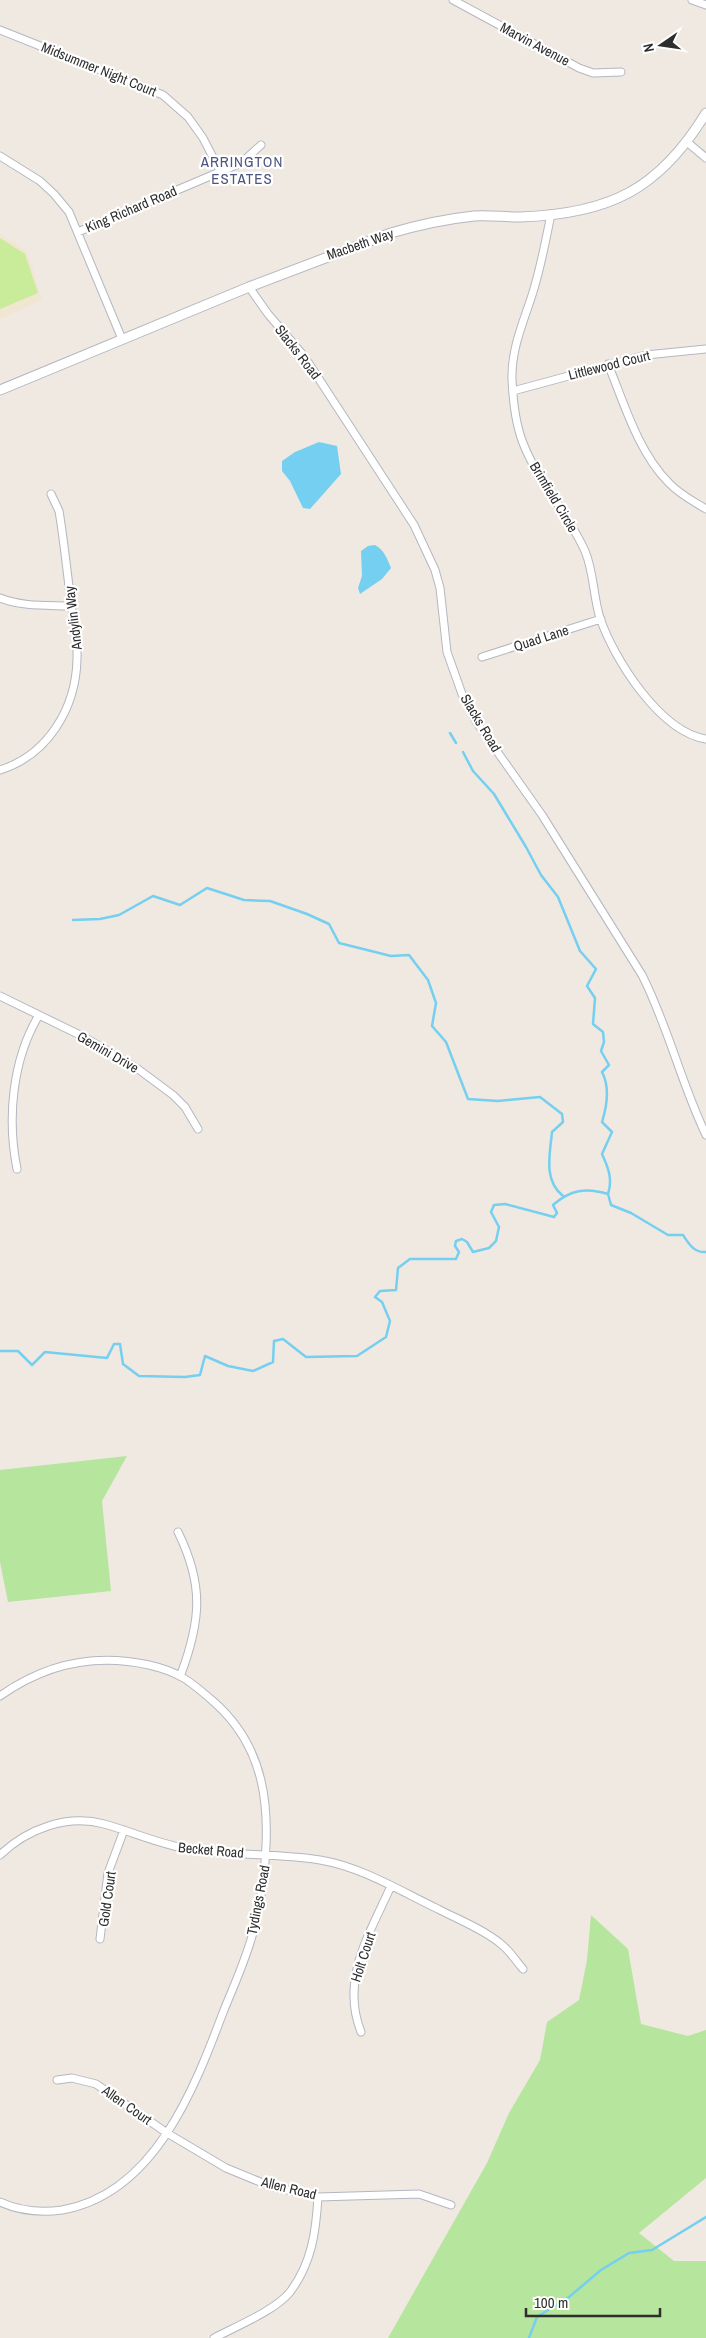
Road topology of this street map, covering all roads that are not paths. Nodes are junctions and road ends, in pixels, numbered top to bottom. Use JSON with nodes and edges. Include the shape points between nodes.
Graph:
{"nodes":[{"id":1,"x":453,"y":0,"type":"edge"},
{"id":2,"x":692,"y":0,"type":"edge"},
{"id":3,"x":706,"y":5,"type":"edge"},
{"id":4,"x":0,"y":30,"type":"edge"},
{"id":5,"x":621,"y":72,"type":"dead end"},
{"id":6,"x":706,"y":113,"type":"edge"},
{"id":7,"x":687,"y":142,"type":"junction"},
{"id":8,"x":261,"y":145,"type":"dead end"},
{"id":9,"x":0,"y":156,"type":"edge"},
{"id":10,"x":706,"y":158,"type":"edge"},
{"id":11,"x":220,"y":172,"type":"junction"},
{"id":12,"x":551,"y":214,"type":"junction"},
{"id":13,"x":78,"y":232,"type":"junction"},
{"id":14,"x":249,"y":287,"type":"junction"},
{"id":15,"x":122,"y":339,"type":"junction"},
{"id":16,"x":706,"y":349,"type":"edge"},
{"id":17,"x":608,"y":364,"type":"junction"},
{"id":18,"x":0,"y":390,"type":"edge"},
{"id":19,"x":513,"y":391,"type":"junction"},
{"id":20,"x":51,"y":494,"type":"dead end"},
{"id":21,"x":706,"y":510,"type":"edge"},
{"id":22,"x":0,"y":598,"type":"edge"},
{"id":23,"x":71,"y":606,"type":"junction"},
{"id":24,"x":600,"y":619,"type":"junction"},
{"id":25,"x":482,"y":657,"type":"dead end"},
{"id":26,"x":706,"y":739,"type":"edge"},
{"id":27,"x":0,"y":770,"type":"edge"},
{"id":28,"x":0,"y":996,"type":"edge"},
{"id":29,"x":39,"y":1015,"type":"junction"},
{"id":30,"x":198,"y":1129,"type":"dead end"},
{"id":31,"x":706,"y":1135,"type":"edge"},
{"id":32,"x":16,"y":1169,"type":"dead end"},
{"id":33,"x":178,"y":1532,"type":"dead end"},
{"id":34,"x":181,"y":1674,"type":"junction"},
{"id":35,"x":0,"y":1696,"type":"edge"},
{"id":36,"x":124,"y":1830,"type":"junction"},
{"id":37,"x":266,"y":1854,"type":"junction"},
{"id":38,"x":0,"y":1855,"type":"edge"},
{"id":39,"x":391,"y":1886,"type":"junction"},
{"id":40,"x":100,"y":1939,"type":"dead end"},
{"id":41,"x":524,"y":1970,"type":"dead end"},
{"id":42,"x":361,"y":2032,"type":"dead end"},
{"id":43,"x":57,"y":2080,"type":"dead end"},
{"id":44,"x":167,"y":2133,"type":"junction"},
{"id":45,"x":318,"y":2197,"type":"junction"},
{"id":46,"x":0,"y":2202,"type":"edge"},
{"id":47,"x":451,"y":2205,"type":"dead end"},
{"id":48,"x":214,"y":2338,"type":"edge"}],
"edges":[{"from":1,"to":5,"type":"street","name":"Marvin Avenue","via":[[579,68],[593,73]]},
{"from":2,"to":3,"type":"street"},
{"from":4,"to":11,"type":"street","name":"Midsummer Night Court","via":[[163,95],[188,117]]},
{"from":6,"to":7,"type":"street","name":"Macbeth Way"},
{"from":7,"to":10,"type":"street"},
{"from":7,"to":12,"type":"street","name":"Macbeth Way","via":[[648,182],[624,196],[578,211]]},
{"from":8,"to":11,"type":"street","name":"King Richard Road","via":[[241,163]]},
{"from":9,"to":13,"type":"street","via":[[40,181],[54,194],[69,212]]},
{"from":11,"to":13,"type":"street","name":"King Richard Road"},
{"from":12,"to":14,"type":"street","name":"Macbeth Way","via":[[475,216],[414,226],[360,243]]},
{"from":12,"to":19,"type":"street","name":"Brimfield Circle","via":[[540,268],[516,341],[512,361]]},
{"from":13,"to":15,"type":"street"},
{"from":14,"to":15,"type":"street","name":"Macbeth Way"},
{"from":14,"to":31,"type":"street","name":"Slacks Road","via":[[304,356],[414,525],[440,588],[447,652],[462,694],[477,723],[542,815],[642,975]]},
{"from":15,"to":18,"type":"street","name":"Macbeth Way"},
{"from":16,"to":17,"type":"street","name":"Littlewood Court","via":[[646,355]]},
{"from":17,"to":19,"type":"street","name":"Littlewood Court"},
{"from":17,"to":21,"type":"street","via":[[624,405],[654,464],[669,483]]},
{"from":19,"to":24,"type":"street","name":"Brimfield Circle","via":[[523,444],[573,528],[590,565]]},
{"from":20,"to":23,"type":"street","name":"Andylin Way","via":[[59,511]]},
{"from":22,"to":23,"type":"street","via":[[12,603]]},
{"from":23,"to":27,"type":"street","name":"Andylin Way","via":[[77,659],[66,711],[26,760]]},
{"from":24,"to":25,"type":"street","name":"Quad Lane"},
{"from":24,"to":26,"type":"street","name":"Brimfield Circle","via":[[620,660],[657,712],[686,731]]},
{"from":28,"to":29,"type":"street","name":"Gemini Drive"},
{"from":29,"to":30,"type":"street","name":"Gemini Drive","via":[[138,1069],[185,1107]]},
{"from":29,"to":32,"type":"street","via":[[20,1059],[14,1088],[12,1146]]},
{"from":33,"to":34,"type":"street","via":[[192,1566],[197,1608],[196,1627]]},
{"from":34,"to":35,"type":"street","name":"Tydings Road","via":[[126,1660],[82,1662],[61,1665],[31,1676]]},
{"from":34,"to":37,"type":"street","name":"Tydings Road","via":[[229,1715],[253,1755],[265,1796]]},
{"from":36,"to":37,"type":"street","name":"Becket Road","via":[[190,1849]]},
{"from":36,"to":38,"type":"street","name":"Becket Road","via":[[86,1821],[56,1824],[24,1836]]},
{"from":36,"to":40,"type":"street","name":"Gold Court","via":[[108,1873]]},
{"from":37,"to":39,"type":"street","name":"Becket Road","via":[[349,1867]]},
{"from":37,"to":44,"type":"street","name":"Tydings Road","via":[[252,1937],[205,2060]]},
{"from":39,"to":41,"type":"street","name":"Becket Road","via":[[480,1930],[502,1944]]},
{"from":39,"to":42,"type":"street","name":"Holt Court","via":[[364,1947],[353,1984],[355,2016]]},
{"from":43,"to":44,"type":"street","name":"Allen Court","via":[[72,2078],[96,2084]]},
{"from":44,"to":45,"type":"street","name":"Allen Road","via":[[226,2168],[270,2186]]},
{"from":44,"to":46,"type":"street","name":"Tydings Road","via":[[141,2166],[121,2184],[91,2201],[61,2210],[31,2211]]},
{"from":45,"to":47,"type":"street","name":"Allen Road","via":[[419,2194]]},
{"from":45,"to":48,"type":"street","via":[[311,2254],[290,2293],[262,2313]]}]}
